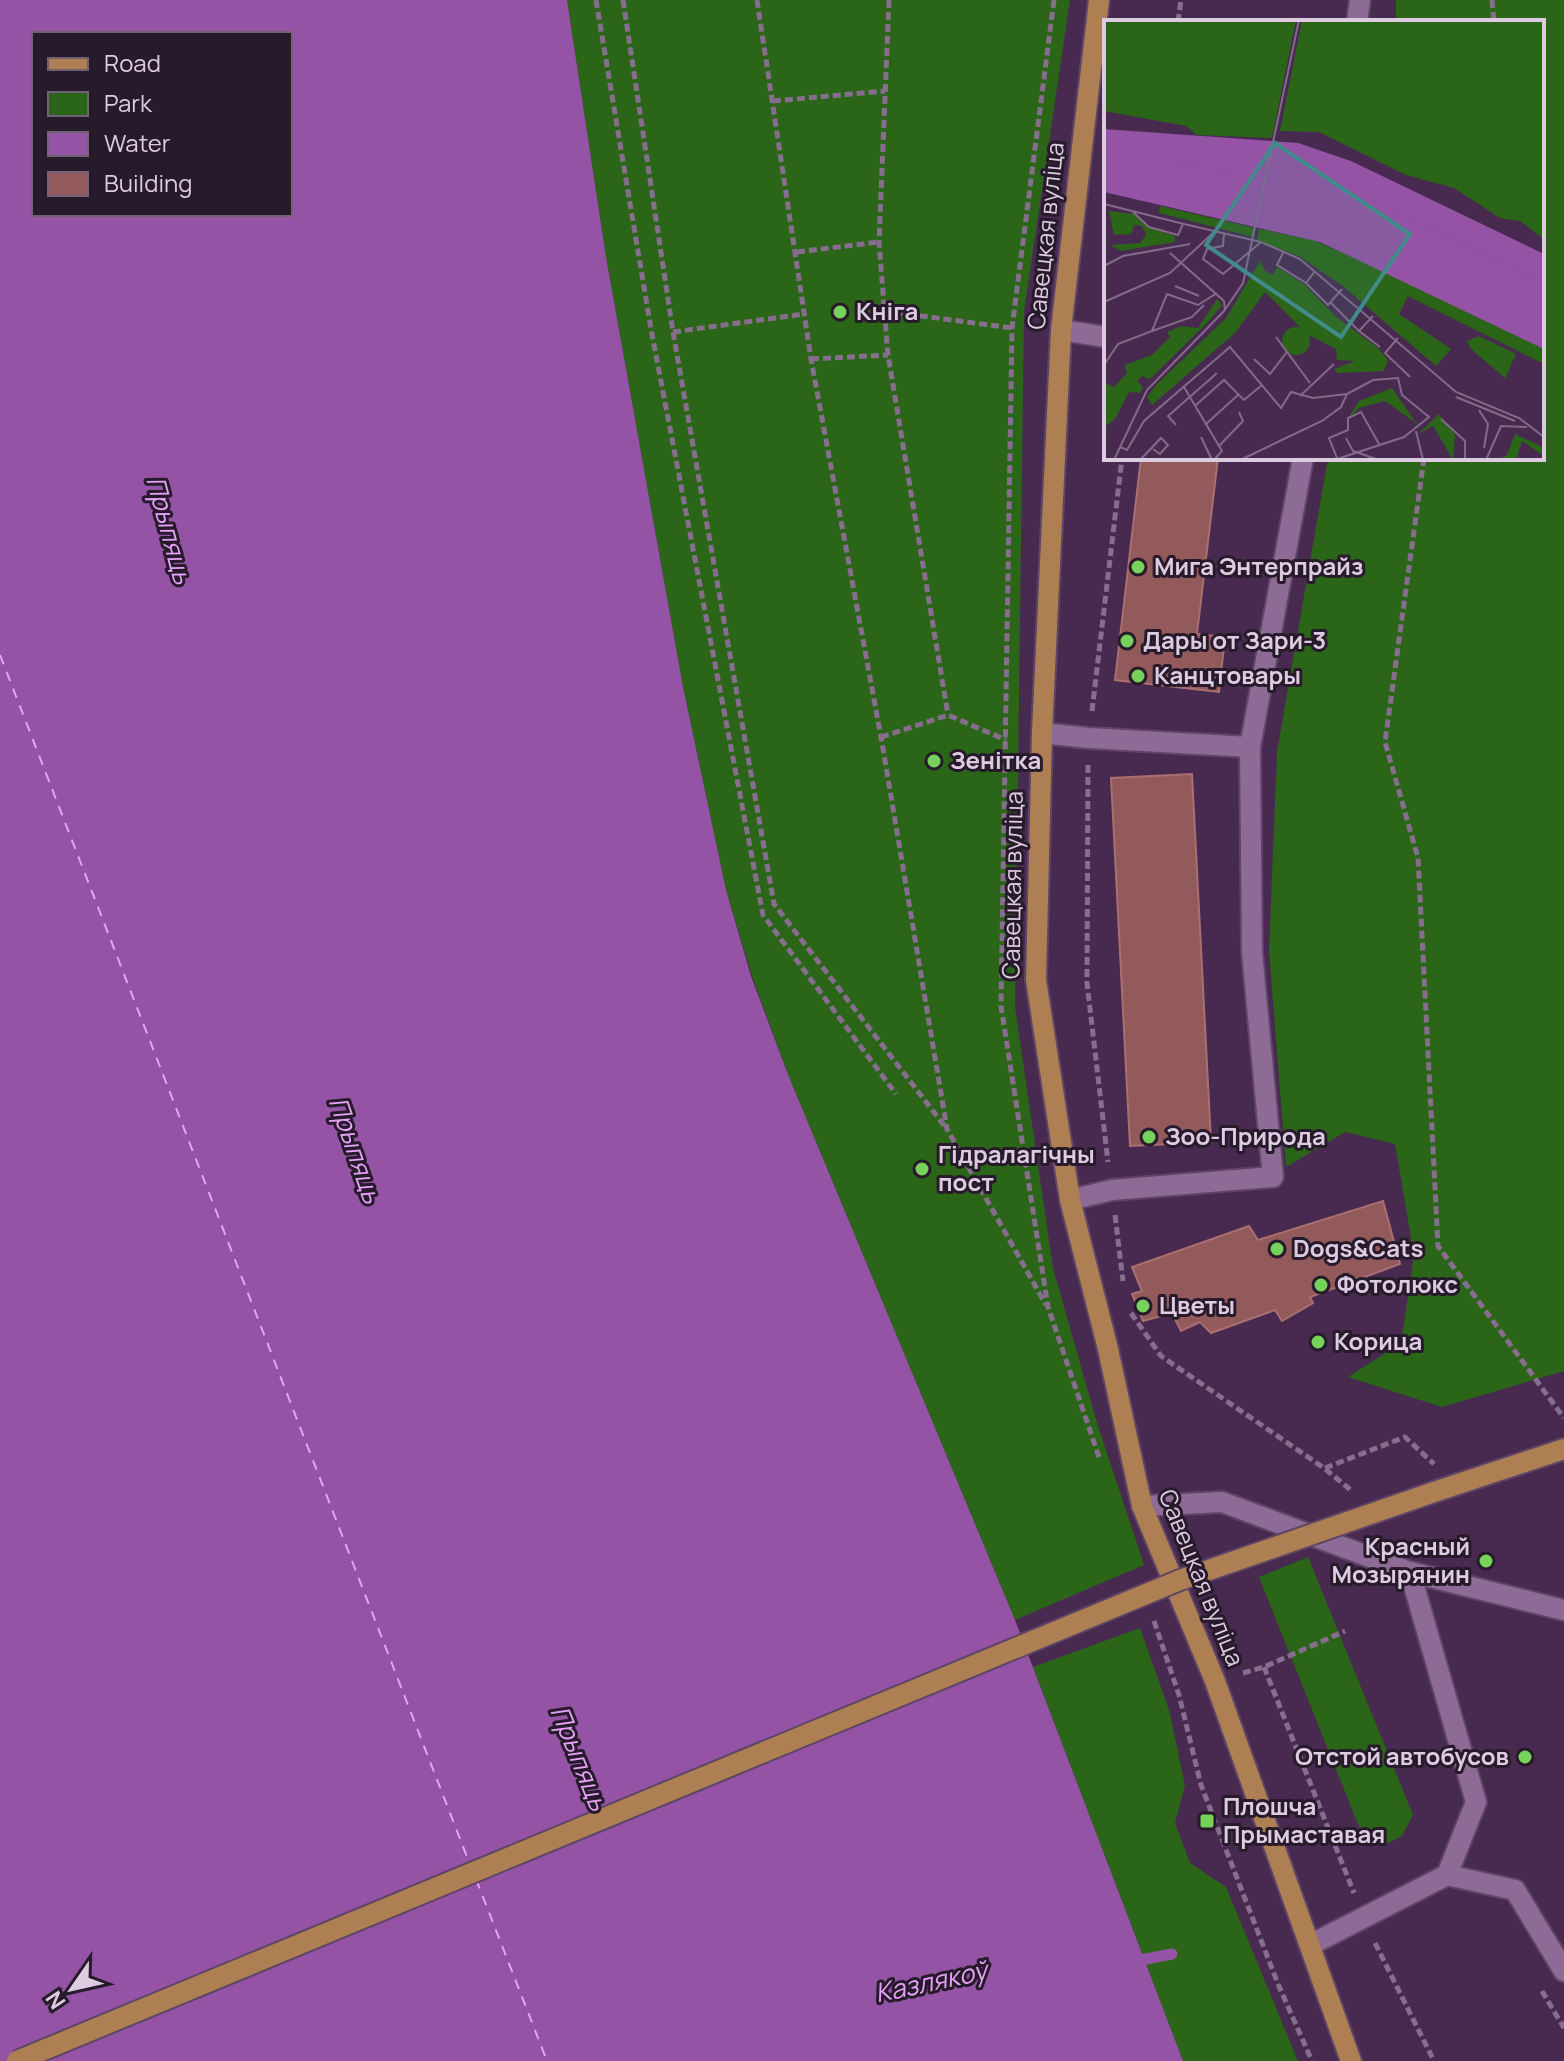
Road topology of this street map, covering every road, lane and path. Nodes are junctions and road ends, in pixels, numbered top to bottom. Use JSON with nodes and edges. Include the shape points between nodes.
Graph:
{"nodes":[{"id":1,"x":596,"y":0,"type":"edge"},
{"id":2,"x":623,"y":0,"type":"edge"},
{"id":3,"x":757,"y":0,"type":"edge"},
{"id":4,"x":889,"y":0,"type":"edge"},
{"id":5,"x":1099,"y":0,"type":"edge"},
{"id":6,"x":1181,"y":0,"type":"edge"},
{"id":7,"x":1360,"y":0,"type":"edge"},
{"id":8,"x":1492,"y":0,"type":"edge"},
{"id":9,"x":1178,"y":20,"type":"edge"},
{"id":10,"x":1357,"y":20,"type":"edge"},
{"id":11,"x":1494,"y":20,"type":"edge"},
{"id":12,"x":885,"y":91,"type":"junction"},
{"id":13,"x":773,"y":101,"type":"junction"},
{"id":14,"x":879,"y":242,"type":"junction"},
{"id":15,"x":796,"y":252,"type":"junction"},
{"id":16,"x":884,"y":311,"type":"junction"},
{"id":17,"x":804,"y":314,"type":"junction"},
{"id":18,"x":1012,"y":328,"type":"dead end"},
{"id":19,"x":1061,"y":330,"type":"junction"},
{"id":20,"x":673,"y":332,"type":"junction"},
{"id":21,"x":1104,"y":337,"type":"edge"},
{"id":22,"x":888,"y":355,"type":"junction"},
{"id":23,"x":811,"y":359,"type":"junction"},
{"id":24,"x":1122,"y":460,"type":"edge"},
{"id":25,"x":1303,"y":460,"type":"edge"},
{"id":26,"x":1424,"y":460,"type":"edge"},
{"id":27,"x":948,"y":715,"type":"junction"},
{"id":28,"x":1042,"y":733,"type":"junction"},
{"id":29,"x":881,"y":737,"type":"junction"},
{"id":30,"x":1089,"y":738,"type":"junction"},
{"id":31,"x":1006,"y":740,"type":"dead end"},
{"id":32,"x":1250,"y":747,"type":"junction"},
{"id":33,"x":896,"y":1094,"type":"dead end"},
{"id":34,"x":947,"y":1129,"type":"junction"},
{"id":35,"x":1112,"y":1190,"type":"junction"},
{"id":36,"x":1070,"y":1200,"type":"junction"},
{"id":37,"x":1125,"y":1293,"type":"dead end"},
{"id":38,"x":1048,"y":1307,"type":"dead end"},
{"id":39,"x":1127,"y":1308,"type":"dead end"},
{"id":40,"x":1564,"y":1418,"type":"edge"},
{"id":41,"x":1564,"y":1449,"type":"edge"},
{"id":42,"x":1441,"y":1472,"type":"dead end"},
{"id":43,"x":1142,"y":1506,"type":"junction"},
{"id":44,"x":1410,"y":1572,"type":"junction"},
{"id":45,"x":1564,"y":1610,"type":"edge"},
{"id":46,"x":1345,"y":1631,"type":"dead end"},
{"id":47,"x":1264,"y":1667,"type":"junction"},
{"id":48,"x":1215,"y":1681,"type":"junction"},
{"id":49,"x":1447,"y":1875,"type":"junction"},
{"id":50,"x":1363,"y":1918,"type":"junction"},
{"id":51,"x":1310,"y":1945,"type":"junction"},
{"id":52,"x":1564,"y":1971,"type":"edge"},
{"id":53,"x":1335,"y":2019,"type":"junction"},
{"id":54,"x":17,"y":2061,"type":"edge"},
{"id":55,"x":1312,"y":2061,"type":"edge"},
{"id":56,"x":1354,"y":2061,"type":"edge"},
{"id":57,"x":1366,"y":2061,"type":"edge"},
{"id":58,"x":1434,"y":2061,"type":"edge"}],
"edges":[{"from":1,"to":33,"type":"path","via":[[651,329],[763,915]]},
{"from":2,"to":20,"type":"path"},
{"from":3,"to":13,"type":"path"},
{"from":4,"to":12,"type":"path"},
{"from":5,"to":19,"type":"main road","name":"Савецкая вуліца"},
{"from":6,"to":9,"type":"path"},
{"from":7,"to":10,"type":"lane"},
{"from":8,"to":11,"type":"path"},
{"from":12,"to":13,"type":"path"},
{"from":12,"to":14,"type":"path"},
{"from":13,"to":15,"type":"path"},
{"from":14,"to":15,"type":"path"},
{"from":14,"to":16,"type":"path"},
{"from":15,"to":17,"type":"path"},
{"from":16,"to":18,"type":"path"},
{"from":16,"to":22,"type":"path"},
{"from":17,"to":20,"type":"path"},
{"from":17,"to":23,"type":"path"},
{"from":19,"to":21,"type":"lane"},
{"from":19,"to":28,"type":"main road","name":"Савецкая вуліца"},
{"from":20,"to":34,"type":"path","via":[[774,904]]},
{"from":22,"to":23,"type":"path"},
{"from":22,"to":27,"type":"path"},
{"from":23,"to":29,"type":"path"},
{"from":24,"to":30,"type":"path"},
{"from":25,"to":32,"type":"lane"},
{"from":26,"to":40,"type":"path","via":[[1385,742],[1418,858],[1438,1246]]},
{"from":27,"to":29,"type":"path"},
{"from":27,"to":31,"type":"path"},
{"from":28,"to":30,"type":"lane"},
{"from":28,"to":36,"type":"main road","name":"Савецкая вуліца","via":[[1036,980]]},
{"from":29,"to":34,"type":"path"},
{"from":30,"to":32,"type":"lane"},
{"from":30,"to":35,"type":"path","via":[[1087,983]]},
{"from":32,"to":35,"type":"lane","via":[[1252,952],[1273,1177]]},
{"from":34,"to":38,"type":"path"},
{"from":35,"to":36,"type":"lane"},
{"from":35,"to":37,"type":"path"},
{"from":36,"to":43,"type":"main road","name":"Савецкая вуліца"},
{"from":39,"to":42,"type":"path","via":[[1161,1356],[1324,1468],[1405,1437]]},
{"from":41,"to":54,"type":"main road","bridge":true,"via":[[1180,1580]]},
{"from":43,"to":44,"type":"lane","via":[[1222,1502]]},
{"from":43,"to":48,"type":"main road","name":"Савецкая вуліца"},
{"from":44,"to":45,"type":"lane"},
{"from":44,"to":49,"type":"lane","via":[[1476,1802]]},
{"from":46,"to":47,"type":"path"},
{"from":47,"to":48,"type":"path"},
{"from":47,"to":50,"type":"path"},
{"from":48,"to":51,"type":"main road","name":"Савецкая вуліца"},
{"from":48,"to":55,"type":"path","via":[[1179,1695],[1201,1785]]},
{"from":49,"to":50,"type":"lane"},
{"from":49,"to":52,"type":"lane","via":[[1515,1890]]},
{"from":50,"to":51,"type":"lane"},
{"from":50,"to":58,"type":"path"},
{"from":51,"to":53,"type":"main road","name":"Савецкая вуліца"},
{"from":53,"to":56,"type":"main road"},
{"from":53,"to":57,"type":"main road"}]}
